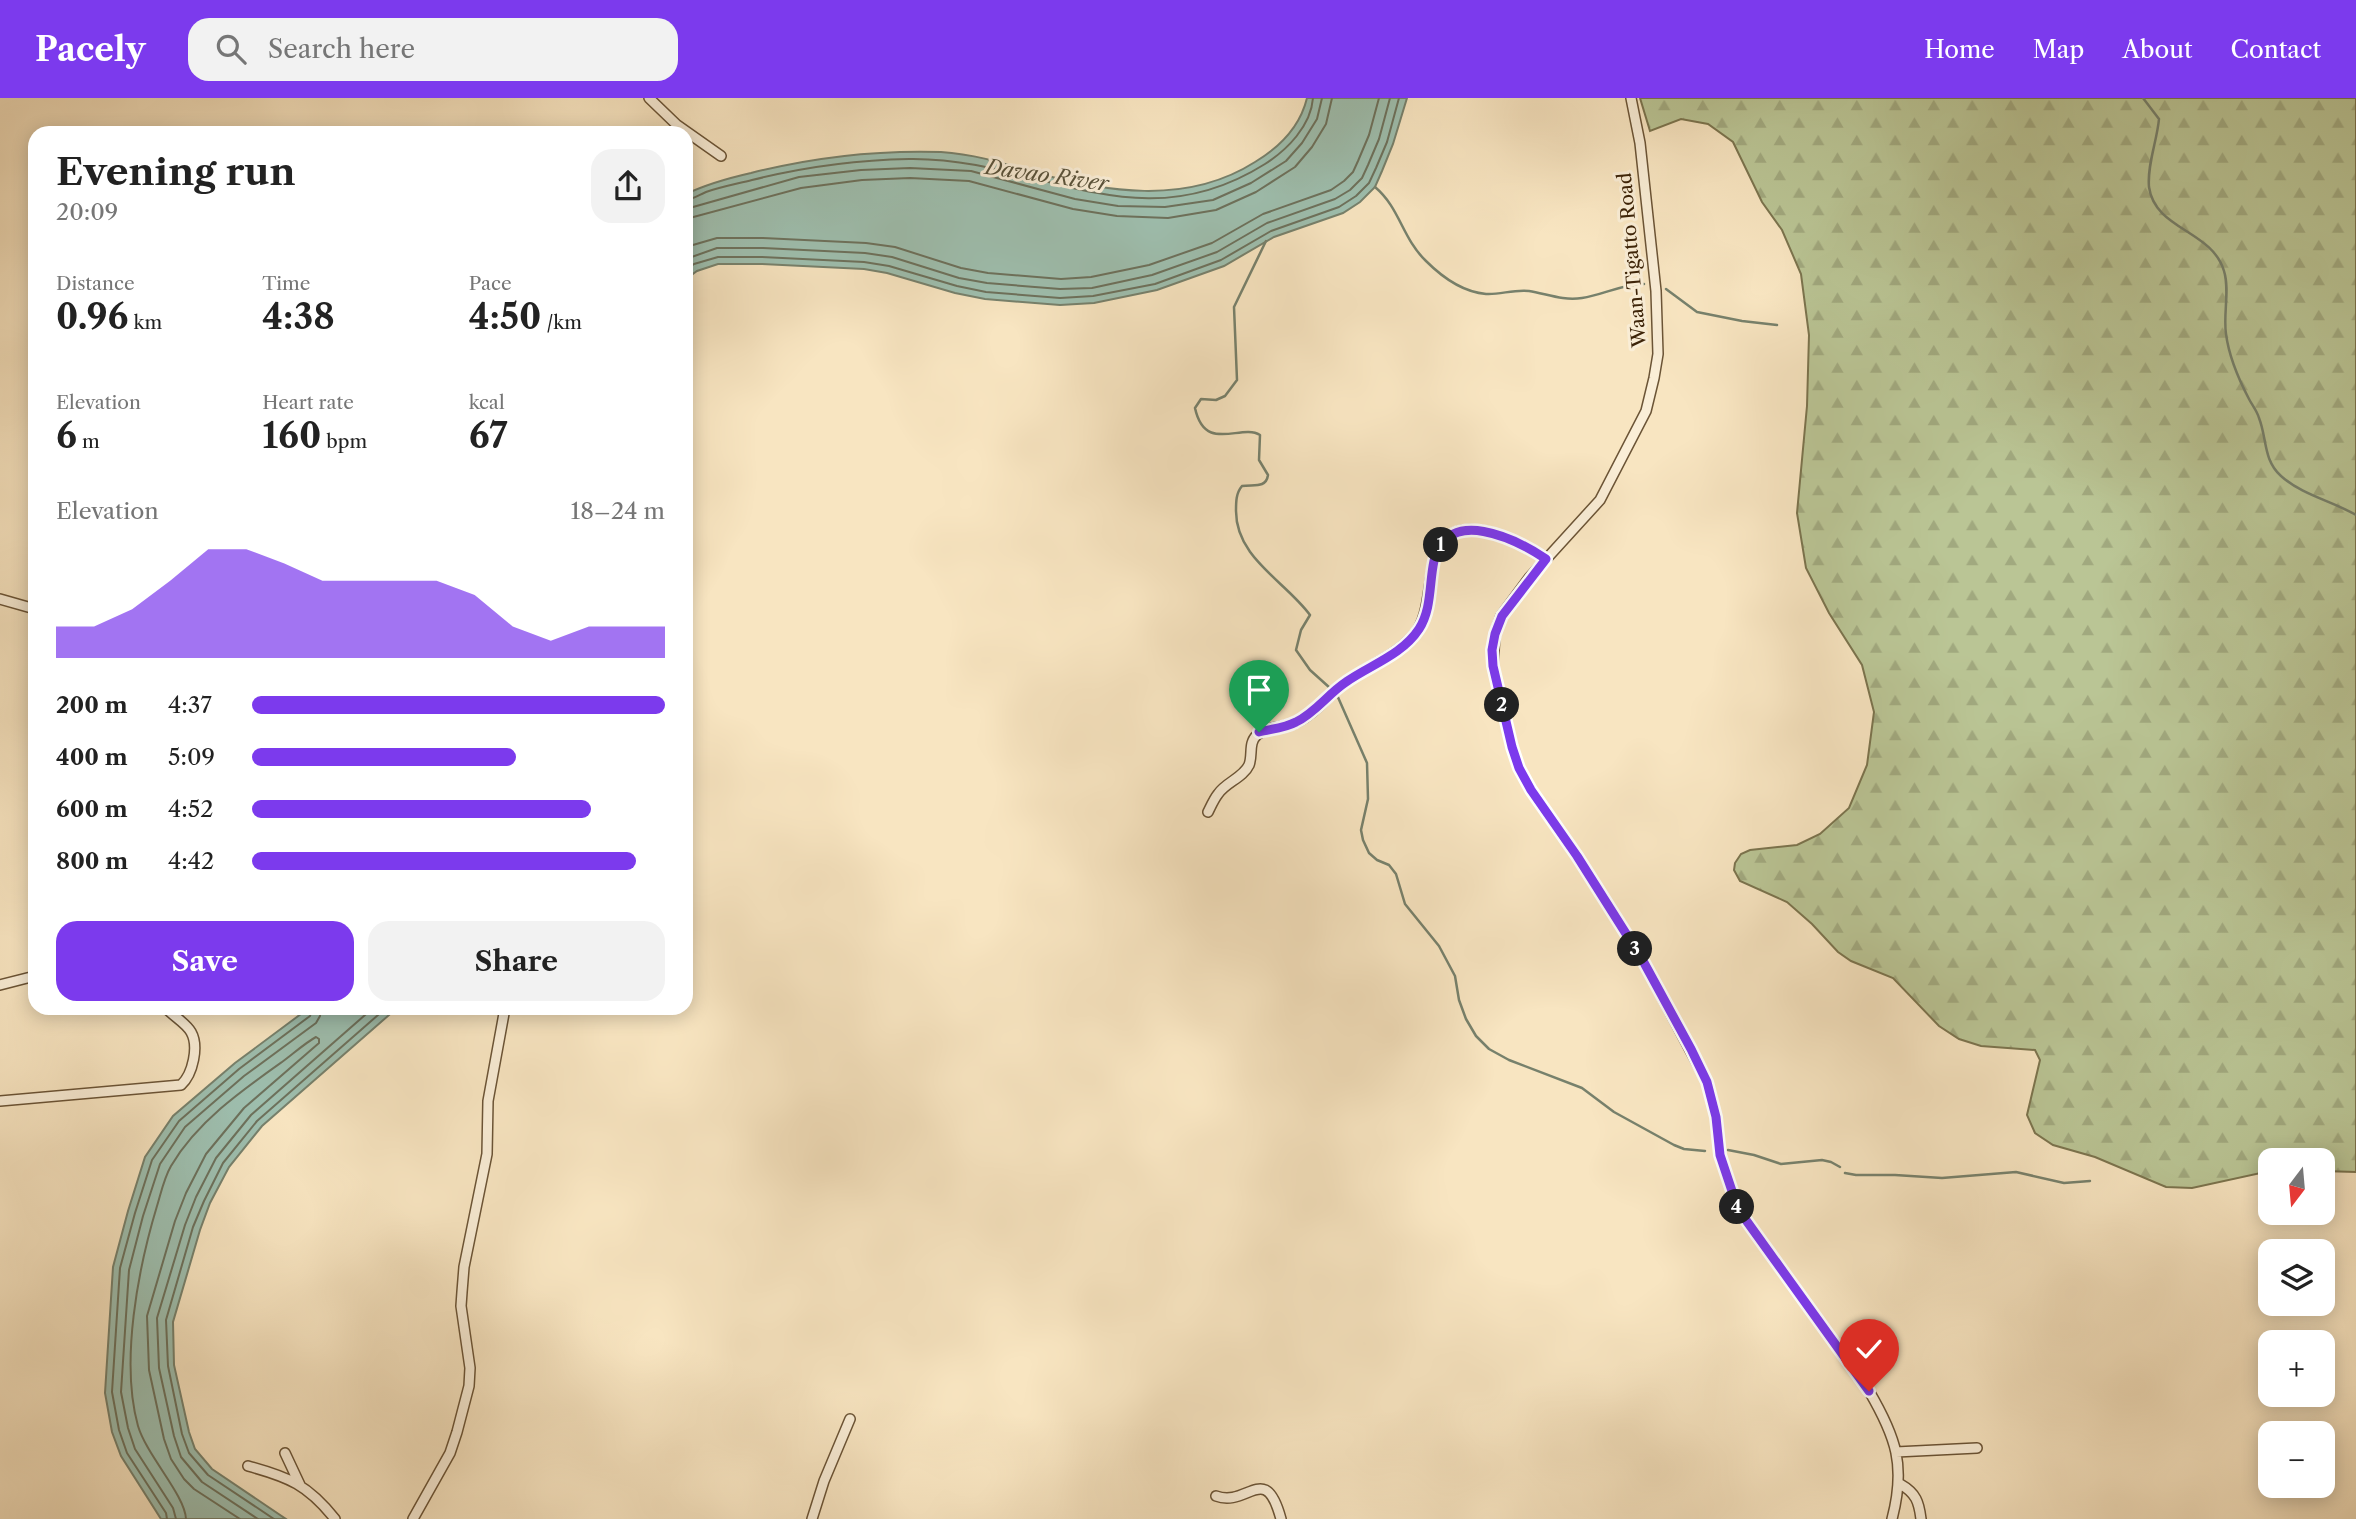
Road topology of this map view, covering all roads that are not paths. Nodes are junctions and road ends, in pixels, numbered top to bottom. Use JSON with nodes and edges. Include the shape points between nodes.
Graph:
{"nodes":[{"id":1,"x":649,"y":98,"type":"edge"},
{"id":2,"x":1631,"y":98,"type":"edge"},
{"id":3,"x":678,"y":126,"type":"edge"},
{"id":4,"x":693,"y":136,"type":"edge"},
{"id":5,"x":721,"y":156,"type":"dead end"},
{"id":6,"x":1546,"y":559,"type":"junction"},
{"id":7,"x":0,"y":599,"type":"edge"},
{"id":8,"x":28,"y":607,"type":"edge"},
{"id":9,"x":1208,"y":813,"type":"dead end"},
{"id":10,"x":28,"y":978,"type":"edge"},
{"id":11,"x":0,"y":985,"type":"edge"},
{"id":12,"x":174,"y":1015,"type":"edge"},
{"id":13,"x":504,"y":1015,"type":"edge"},
{"id":14,"x":0,"y":1101,"type":"edge"},
{"id":15,"x":850,"y":1419,"type":"dead end"},
{"id":16,"x":1977,"y":1448,"type":"dead end"},
{"id":17,"x":1896,"y":1452,"type":"junction"},
{"id":18,"x":285,"y":1453,"type":"dead end"},
{"id":19,"x":248,"y":1466,"type":"dead end"},
{"id":20,"x":1900,"y":1484,"type":"junction"},
{"id":21,"x":300,"y":1485,"type":"junction"},
{"id":22,"x":1216,"y":1496,"type":"dead end"},
{"id":23,"x":335,"y":1519,"type":"edge"},
{"id":24,"x":413,"y":1519,"type":"edge"},
{"id":25,"x":812,"y":1519,"type":"edge"},
{"id":26,"x":1281,"y":1519,"type":"edge"},
{"id":27,"x":1892,"y":1519,"type":"edge"},
{"id":28,"x":1922,"y":1519,"type":"edge"}],
"edges":[{"from":1,"to":3,"type":"street"},
{"from":2,"to":6,"type":"street","name":"Waan-Tigatto Road","via":[[1656,291],[1654,378],[1646,411],[1600,500]]},
{"from":4,"to":5,"type":"street"},
{"from":6,"to":9,"type":"street","via":[[1503,537],[1466,530],[1450,535],[1434,559],[1426,613],[1413,637],[1344,683],[1307,716],[1259,732],[1245,771],[1218,793]]},
{"from":6,"to":17,"type":"street","name":"Waan-Tigatto Road","via":[[1502,616],[1492,650],[1519,768],[1642,959],[1691,1049],[1707,1082],[1720,1155],[1738,1209],[1869,1391],[1887,1422]]},
{"from":7,"to":8,"type":"street"},
{"from":10,"to":11,"type":"street"},
{"from":12,"to":14,"type":"street","via":[[194,1041],[191,1069],[181,1085]]},
{"from":13,"to":24,"type":"street","via":[[488,1101],[487,1154],[464,1267],[461,1306],[469,1386],[450,1453]]},
{"from":15,"to":25,"type":"street"},
{"from":16,"to":17,"type":"street"},
{"from":17,"to":20,"type":"street","name":"Waan-Tigatto Road"},
{"from":18,"to":21,"type":"street"},
{"from":19,"to":21,"type":"street"},
{"from":20,"to":27,"type":"street","name":"Waan-Tigatto Road"},
{"from":20,"to":28,"type":"street","via":[[1915,1495]]},
{"from":21,"to":23,"type":"street"},
{"from":22,"to":26,"type":"street","via":[[1228,1499],[1264,1490],[1275,1498]]}]}
